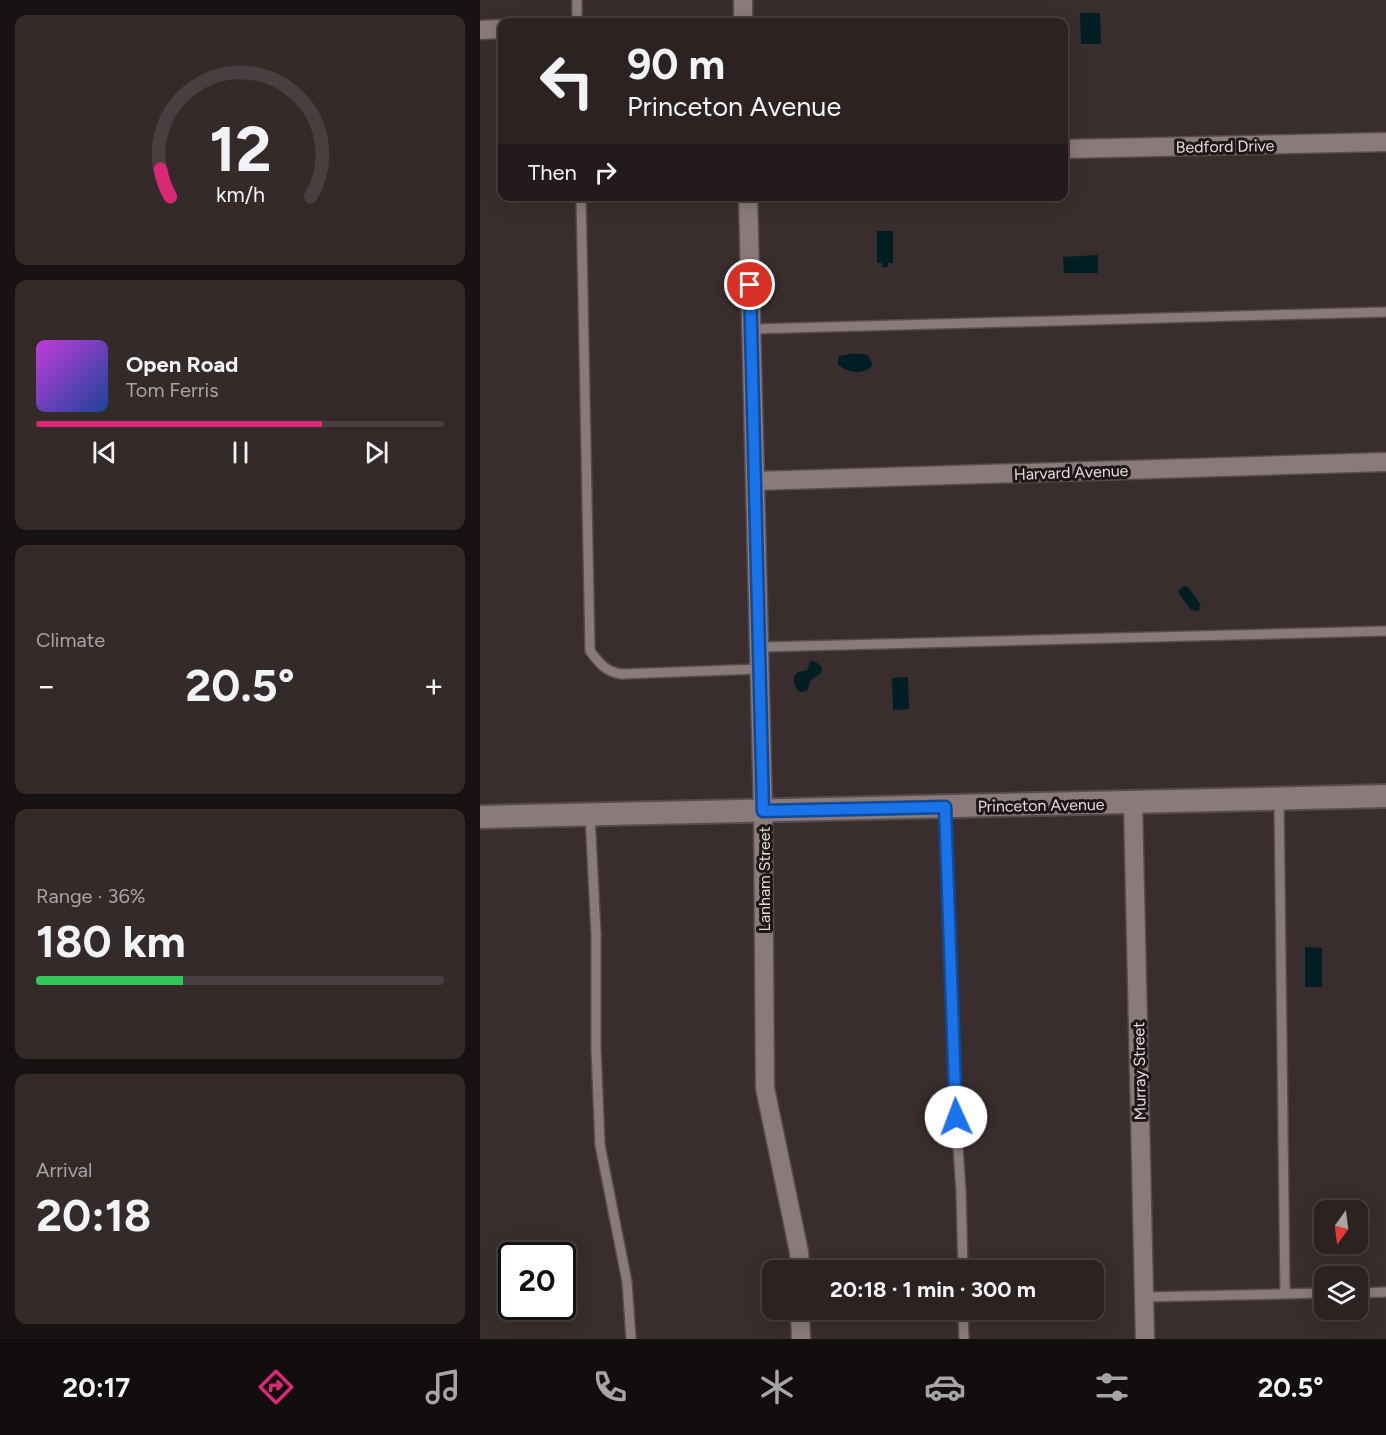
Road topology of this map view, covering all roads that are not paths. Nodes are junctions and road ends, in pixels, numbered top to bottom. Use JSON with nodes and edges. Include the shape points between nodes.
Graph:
{"nodes":[{"id":1,"x":577,"y":0,"type":"edge"},
{"id":2,"x":743,"y":0,"type":"edge"},
{"id":3,"x":577,"y":18,"type":"edge"},
{"id":4,"x":743,"y":18,"type":"edge"},
{"id":5,"x":498,"y":29,"type":"edge"},
{"id":6,"x":480,"y":30,"type":"edge"},
{"id":7,"x":1386,"y":142,"type":"edge"},
{"id":8,"x":1068,"y":150,"type":"edge"},
{"id":9,"x":580,"y":201,"type":"edge"},
{"id":10,"x":748,"y":201,"type":"edge"},
{"id":11,"x":1386,"y":312,"type":"edge"},
{"id":12,"x":752,"y":329,"type":"junction"},
{"id":13,"x":1386,"y":462,"type":"edge"},
{"id":14,"x":755,"y":481,"type":"junction"},
{"id":15,"x":1386,"y":631,"type":"edge"},
{"id":16,"x":759,"y":648,"type":"junction"},
{"id":17,"x":760,"y":669,"type":"junction"},
{"id":18,"x":1386,"y":796,"type":"edge"},
{"id":19,"x":1279,"y":799,"type":"junction"},
{"id":20,"x":1133,"y":802,"type":"junction"},
{"id":21,"x":945,"y":807,"type":"junction"},
{"id":22,"x":763,"y":811,"type":"junction"},
{"id":23,"x":590,"y":814,"type":"junction"},
{"id":24,"x":480,"y":817,"type":"edge"},
{"id":25,"x":799,"y":1260,"type":"edge"},
{"id":26,"x":963,"y":1260,"type":"edge"},
{"id":27,"x":1386,"y":1292,"type":"edge"},
{"id":28,"x":1314,"y":1293,"type":"edge"},
{"id":29,"x":1368,"y":1293,"type":"edge"},
{"id":30,"x":1286,"y":1294,"type":"junction"},
{"id":31,"x":1144,"y":1297,"type":"junction"},
{"id":32,"x":800,"y":1320,"type":"edge"},
{"id":33,"x":963,"y":1320,"type":"edge"},
{"id":34,"x":631,"y":1339,"type":"edge"},
{"id":35,"x":801,"y":1339,"type":"edge"},
{"id":36,"x":964,"y":1339,"type":"edge"},
{"id":37,"x":1144,"y":1339,"type":"edge"}],
"edges":[{"from":1,"to":3,"type":"lane"},
{"from":2,"to":4,"type":"street"},
{"from":5,"to":6,"type":"street"},
{"from":7,"to":8,"type":"street","name":"Bedford Drive"},
{"from":9,"to":17,"type":"lane","via":[[590,651],[599,663],[622,674]]},
{"from":10,"to":12,"type":"street","name":"Lanham Street"},
{"from":11,"to":12,"type":"lane"},
{"from":12,"to":14,"type":"street","name":"Lanham Street"},
{"from":13,"to":14,"type":"street","name":"Harvard Avenue"},
{"from":14,"to":16,"type":"street","name":"Lanham Street"},
{"from":15,"to":16,"type":"lane"},
{"from":16,"to":17,"type":"street","name":"Lanham Street"},
{"from":17,"to":22,"type":"street","name":"Lanham Street"},
{"from":18,"to":19,"type":"street","name":"Princeton Avenue"},
{"from":19,"to":20,"type":"street","name":"Princeton Avenue"},
{"from":19,"to":30,"type":"lane"},
{"from":20,"to":21,"type":"street","name":"Princeton Avenue"},
{"from":20,"to":31,"type":"street","name":"Murray Street"},
{"from":21,"to":22,"type":"street","name":"Princeton Avenue"},
{"from":21,"to":26,"type":"lane"},
{"from":22,"to":23,"type":"street","name":"Princeton Avenue"},
{"from":22,"to":25,"type":"street","name":"Lanham Street","via":[[765,1088]]},
{"from":23,"to":24,"type":"street","name":"Princeton Avenue"},
{"from":23,"to":34,"type":"lane","via":[[600,1145],[627,1282]]},
{"from":27,"to":29,"type":"lane"},
{"from":28,"to":30,"type":"lane"},
{"from":30,"to":31,"type":"lane"},
{"from":31,"to":37,"type":"street","name":"Murray Street"},
{"from":32,"to":35,"type":"street"},
{"from":33,"to":36,"type":"lane"}]}
